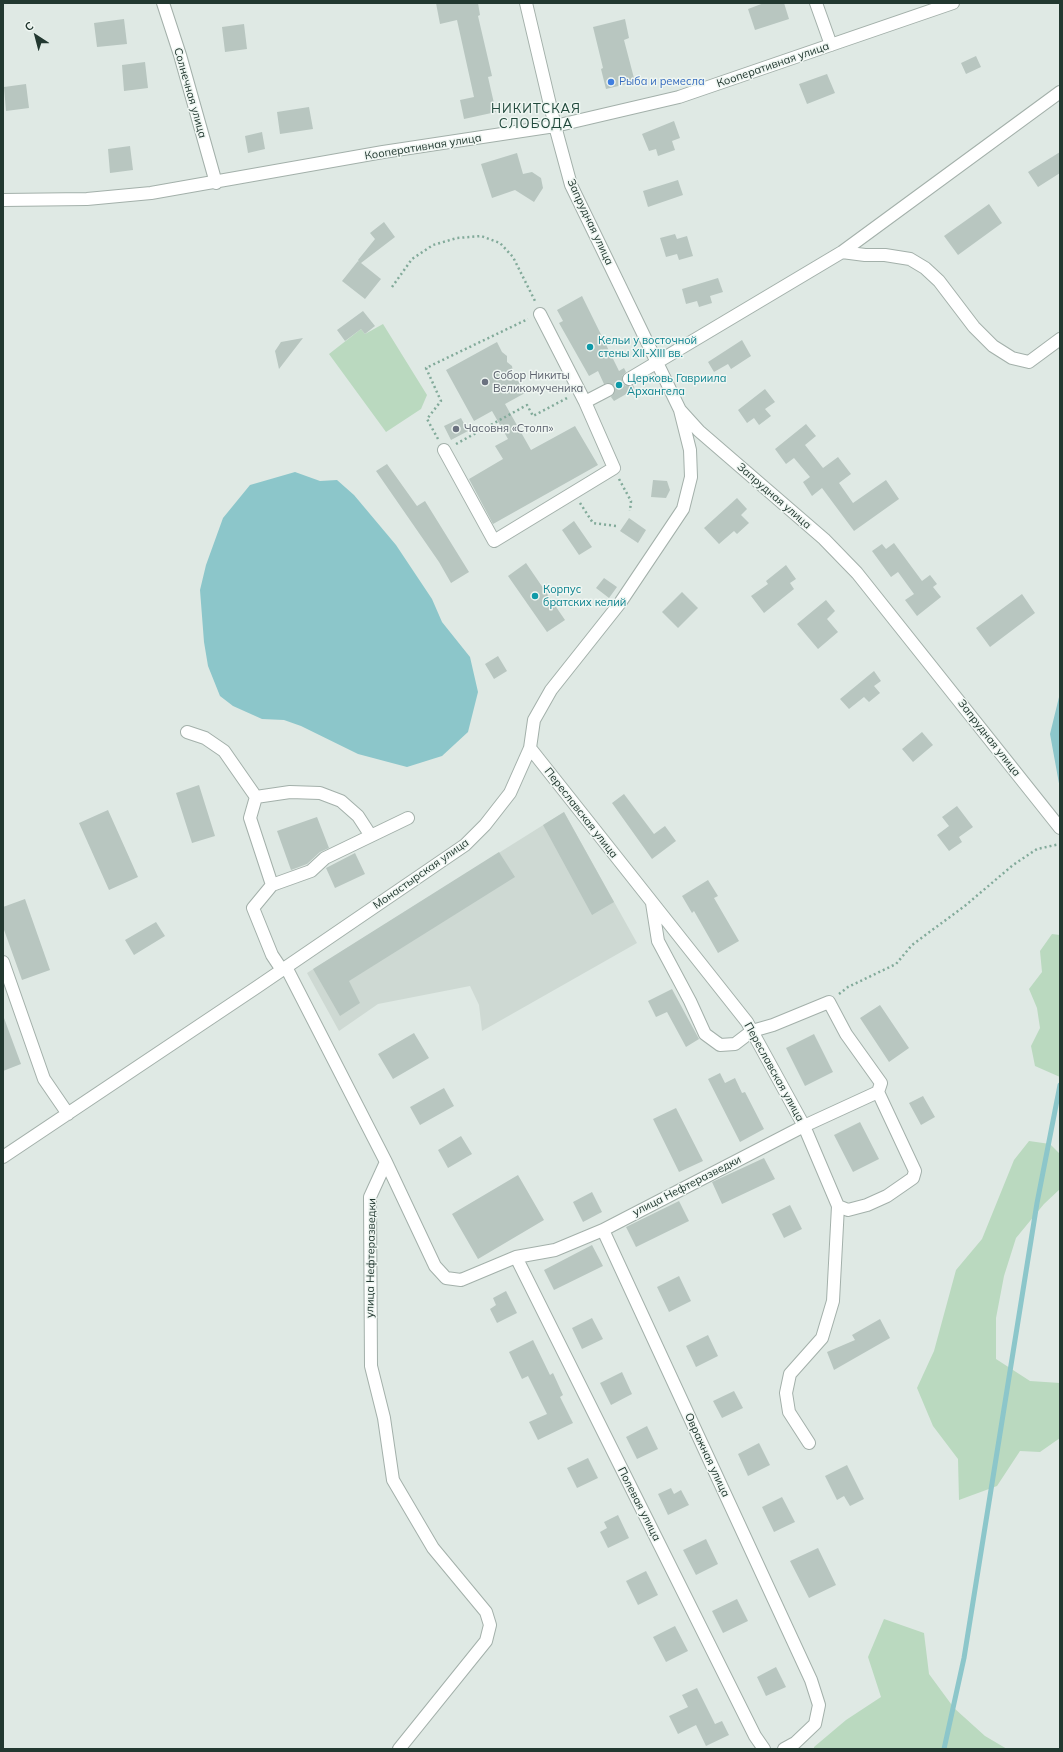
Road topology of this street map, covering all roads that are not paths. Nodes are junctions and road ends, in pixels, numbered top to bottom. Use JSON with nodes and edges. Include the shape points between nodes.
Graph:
{"nodes":[{"id":1,"x":163,"y":3,"type":"edge"},
{"id":2,"x":526,"y":3,"type":"edge"},
{"id":3,"x":816,"y":3,"type":"edge"},
{"id":4,"x":953,"y":3,"type":"edge"},
{"id":5,"x":831,"y":45,"type":"junction"},
{"id":6,"x":1060,"y":92,"type":"edge"},
{"id":7,"x":555,"y":126,"type":"junction"},
{"id":8,"x":216,"y":183,"type":"junction"},
{"id":9,"x":3,"y":200,"type":"edge"},
{"id":10,"x":842,"y":252,"type":"junction"},
{"id":11,"x":540,"y":314,"type":"road end"},
{"id":12,"x":1060,"y":339,"type":"edge"},
{"id":13,"x":657,"y":363,"type":"junction"},
{"id":14,"x":629,"y":379,"type":"tunnel mouth"},
{"id":15,"x":608,"y":390,"type":"tunnel mouth"},
{"id":16,"x":582,"y":396,"type":"junction"},
{"id":17,"x":680,"y":410,"type":"junction"},
{"id":18,"x":444,"y":450,"type":"road end"},
{"id":19,"x":187,"y":732,"type":"dead end"},
{"id":20,"x":530,"y":748,"type":"junction"},
{"id":21,"x":256,"y":797,"type":"junction"},
{"id":22,"x":408,"y":818,"type":"dead end"},
{"id":23,"x":1060,"y":828,"type":"edge"},
{"id":24,"x":371,"y":836,"type":"junction"},
{"id":25,"x":272,"y":885,"type":"junction"},
{"id":26,"x":652,"y":902,"type":"junction"},
{"id":27,"x":3,"y":962,"type":"edge"},
{"id":28,"x":284,"y":969,"type":"junction"},
{"id":29,"x":752,"y":1031,"type":"junction"},
{"id":30,"x":878,"y":1092,"type":"junction"},
{"id":31,"x":68,"y":1114,"type":"junction"},
{"id":32,"x":804,"y":1126,"type":"junction"},
{"id":33,"x":3,"y":1157,"type":"edge"},
{"id":34,"x":386,"y":1162,"type":"junction"},
{"id":35,"x":838,"y":1206,"type":"junction"},
{"id":36,"x":603,"y":1230,"type":"junction"},
{"id":37,"x":516,"y":1257,"type":"junction"},
{"id":38,"x":809,"y":1443,"type":"dead end"},
{"id":39,"x":399,"y":1749,"type":"edge"},
{"id":40,"x":764,"y":1749,"type":"edge"},
{"id":41,"x":784,"y":1749,"type":"edge"}],
"edges":[{"from":1,"to":8,"type":"street","name":"Солнечная улица"},
{"from":2,"to":7,"type":"street","name":"Запрудная улица"},
{"from":3,"to":5,"type":"street"},
{"from":4,"to":5,"type":"street","name":"Кооперативная улица"},
{"from":5,"to":7,"type":"street","name":"Кооперативная улица","via":[[679,97]]},
{"from":6,"to":10,"type":"street"},
{"from":7,"to":8,"type":"street","name":"Кооперативная улица","via":[[383,152]]},
{"from":7,"to":13,"type":"street","name":"Запрудная улица","via":[[571,185]]},
{"from":8,"to":9,"type":"street","name":"Кооперативная улица","via":[[118,197]]},
{"from":10,"to":12,"type":"street","via":[[910,259],[925,268],[939,281],[974,327],[993,346],[1012,358],[1029,362]]},
{"from":10,"to":13,"type":"street"},
{"from":11,"to":16,"type":"street"},
{"from":13,"to":14,"type":"street"},
{"from":13,"to":17,"type":"street","name":"Запрудная улица"},
{"from":15,"to":16,"type":"street"},
{"from":16,"to":18,"type":"street","via":[[614,468],[494,542]]},
{"from":17,"to":20,"type":"street","name":"Монастырская улица","via":[[690,450],[690,477],[683,509],[620,603],[551,690],[534,720]]},
{"from":17,"to":23,"type":"street","name":"Запрудная улица","via":[[699,431],[824,539],[857,573]]},
{"from":19,"to":21,"type":"street","via":[[205,738],[224,751]]},
{"from":20,"to":26,"type":"street","name":"Переславская улица"},
{"from":20,"to":28,"type":"street","name":"Монастырская улица","via":[[510,793],[485,825],[465,845]]},
{"from":21,"to":24,"type":"street","via":[[290,792],[320,793],[341,800],[358,816]]},
{"from":21,"to":25,"type":"street","via":[[250,818]]},
{"from":22,"to":24,"type":"street"},
{"from":24,"to":25,"type":"street","via":[[325,858],[311,871]]},
{"from":25,"to":28,"type":"street","via":[[253,908],[272,955]]},
{"from":26,"to":29,"type":"street","name":"Переславская улица"},
{"from":26,"to":29,"type":"street","via":[[658,941],[705,1034],[720,1045],[735,1044]]},
{"from":27,"to":31,"type":"street","via":[[44,1079]]},
{"from":28,"to":31,"type":"street","name":"Монастырская улица"},
{"from":28,"to":34,"type":"street"},
{"from":29,"to":30,"type":"street","via":[[773,1026],[829,1002],[846,1034],[881,1083]]},
{"from":29,"to":32,"type":"street","name":"Переславская улица"},
{"from":30,"to":32,"type":"street","name":"улица Нефтеразведки"},
{"from":30,"to":35,"type":"street","via":[[915,1171],[913,1178],[903,1187],[867,1205],[848,1210]]},
{"from":31,"to":33,"type":"street","name":"Монастырская улица"},
{"from":32,"to":35,"type":"street","name":"Переславская улица"},
{"from":32,"to":36,"type":"street","name":"улица Нефтеразведки"},
{"from":34,"to":37,"type":"street","name":"улица Нефтеразведки","via":[[435,1266],[446,1278],[461,1280]]},
{"from":34,"to":39,"type":"street","name":"улица Нефтеразведки","via":[[370,1197],[371,1366],[384,1418],[393,1480],[433,1548],[486,1612],[490,1625],[486,1641]]},
{"from":35,"to":38,"type":"street","name":"Переславская улица","via":[[837,1250],[831,1308],[822,1338],[790,1374],[786,1393],[789,1412]]},
{"from":36,"to":37,"type":"street","name":"улица Нефтеразведки","via":[[555,1250]]},
{"from":36,"to":41,"type":"street","name":"Овражная улица","via":[[811,1680],[819,1704],[815,1724],[795,1743]]},
{"from":37,"to":40,"type":"street","name":"Полевая улица","via":[[755,1736]]}]}
